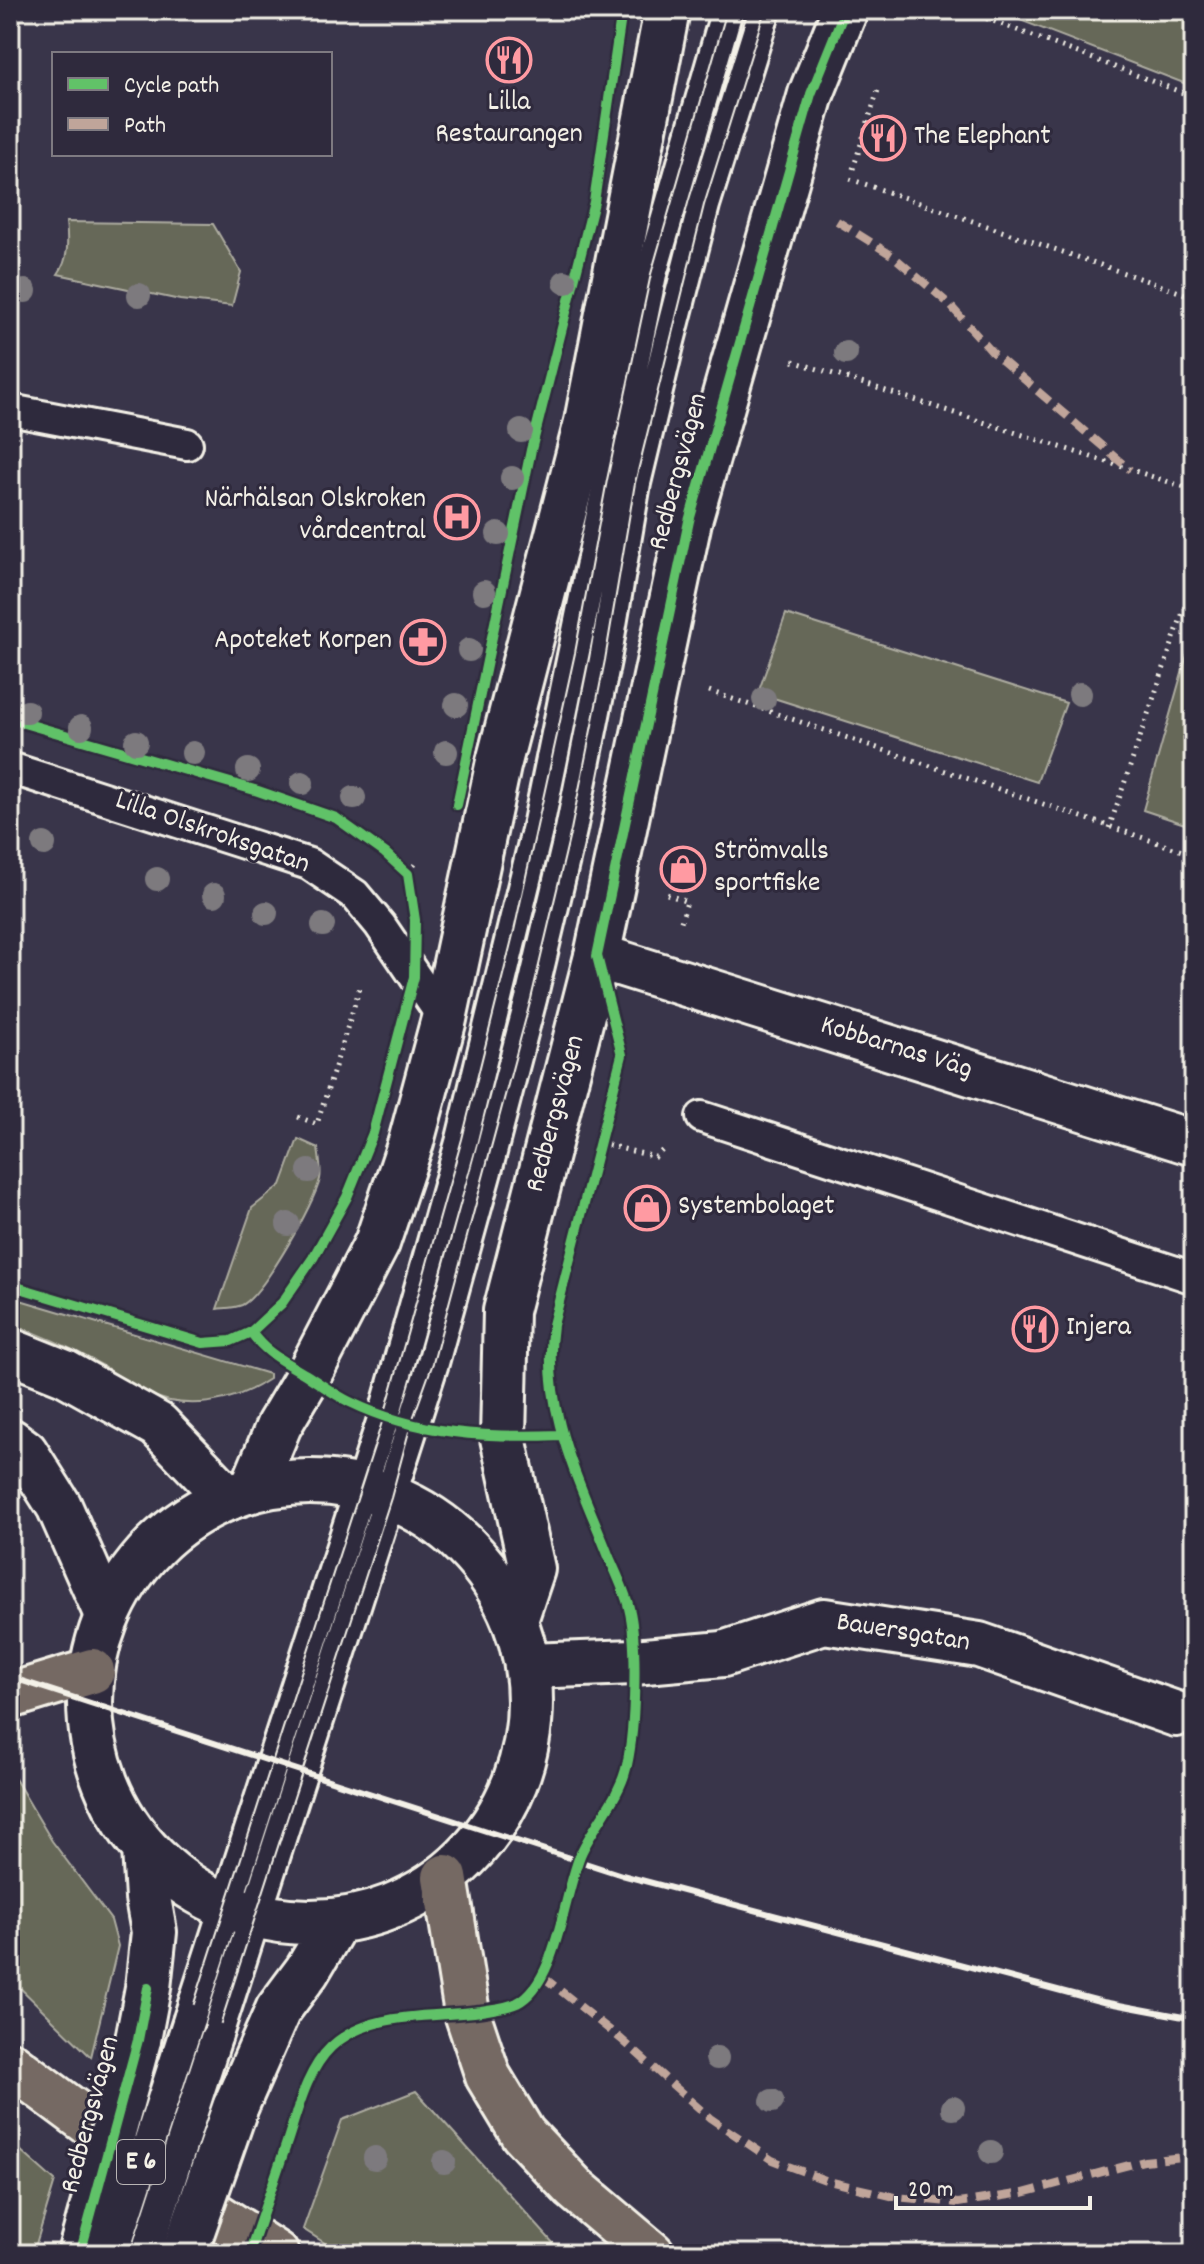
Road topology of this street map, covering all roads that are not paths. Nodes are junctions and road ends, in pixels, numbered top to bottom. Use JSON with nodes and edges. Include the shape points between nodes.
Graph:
{"nodes":[{"id":1,"x":667,"y":10,"type":"edge"},
{"id":2,"x":727,"y":10,"type":"edge"},
{"id":3,"x":765,"y":10,"type":"edge"},
{"id":4,"x":845,"y":10,"type":"edge"},
{"id":5,"x":10,"y":410,"type":"edge"},
{"id":6,"x":187,"y":444,"type":"dead end"},
{"id":7,"x":10,"y":768,"type":"edge"},
{"id":8,"x":597,"y":956,"type":"junction"},
{"id":9,"x":444,"y":1019,"type":"junction"},
{"id":10,"x":702,"y":1117,"type":"road end"},
{"id":11,"x":1194,"y":1143,"type":"edge"},
{"id":12,"x":1194,"y":1278,"type":"edge"},
{"id":13,"x":10,"y":1351,"type":"edge"},
{"id":14,"x":10,"y":1441,"type":"edge"},
{"id":15,"x":376,"y":1493,"type":"junction"},
{"id":16,"x":240,"y":1494,"type":"junction"},
{"id":17,"x":107,"y":1615,"type":"junction"},
{"id":18,"x":515,"y":1620,"type":"junction"},
{"id":19,"x":529,"y":1666,"type":"junction"},
{"id":20,"x":92,"y":1671,"type":"junction"},
{"id":21,"x":10,"y":1696,"type":"edge"},
{"id":22,"x":1176,"y":1714,"type":"dead end"},
{"id":23,"x":145,"y":1849,"type":"junction"},
{"id":24,"x":445,"y":1877,"type":"junction"},
{"id":25,"x":240,"y":1912,"type":"junction"},
{"id":26,"x":336,"y":1922,"type":"junction"},
{"id":27,"x":10,"y":2064,"type":"edge"},
{"id":28,"x":80,"y":2254,"type":"edge"},
{"id":29,"x":113,"y":2254,"type":"edge"},
{"id":30,"x":146,"y":2254,"type":"edge"},
{"id":31,"x":184,"y":2254,"type":"edge"},
{"id":32,"x":276,"y":2254,"type":"edge"},
{"id":33,"x":652,"y":2254,"type":"edge"}],
"edges":[{"from":1,"to":9,"type":"street","via":[[587,422],[498,766]]},
{"from":2,"to":15,"type":"lane","via":[[651,274],[497,1001],[427,1268]]},
{"from":3,"to":15,"type":"lane","via":[[704,205],[639,469],[571,830],[531,999],[445,1320],[411,1424]]},
{"from":4,"to":8,"type":"street","name":"Redbergsvägen","via":[[811,94],[689,521]]},
{"from":5,"to":6,"type":"lane"},
{"from":7,"to":9,"type":"lane","name":"Lilla Olskroksgatan","via":[[309,864],[355,895]]},
{"from":8,"to":11,"type":"street","name":"Kobbarnas Väg"},
{"from":8,"to":18,"type":"street","name":"Redbergsvägen","via":[[506,1311],[503,1438],[532,1569]]},
{"from":9,"to":16,"type":"street","via":[[377,1243]]},
{"from":10,"to":12,"type":"lane"},
{"from":13,"to":16,"type":"street","via":[[65,1373],[158,1425]]},
{"from":14,"to":17,"type":"street","via":[[25,1452],[59,1506]]},
{"from":15,"to":16,"type":"street","via":[[309,1482]]},
{"from":15,"to":18,"type":"street","via":[[434,1520],[468,1548],[495,1581]]},
{"from":15,"to":25,"type":"lane"},
{"from":16,"to":17,"type":"street","via":[[176,1526],[135,1568]]},
{"from":17,"to":20,"type":"street"},
{"from":18,"to":19,"type":"street"},
{"from":19,"to":22,"type":"street","name":"Bauersgatan","via":[[723,1654],[824,1621],[979,1645]]},
{"from":19,"to":24,"type":"street","via":[[525,1752],[508,1799],[481,1842]]},
{"from":20,"to":21,"type":"highway"},
{"from":20,"to":23,"type":"street","via":[[94,1748],[123,1819]]},
{"from":23,"to":25,"type":"street","via":[[186,1885]]},
{"from":23,"to":28,"type":"street","name":"Redbergsvägen","bridge":true,"via":[[154,1932],[148,1988]]},
{"from":24,"to":26,"type":"street","via":[[394,1907]]},
{"from":24,"to":33,"type":"highway","via":[[467,2013],[488,2076],[523,2134],[574,2188]]},
{"from":25,"to":26,"type":"street"},
{"from":25,"to":29,"type":"lane","bridge":true,"via":[[189,2019]]},
{"from":25,"to":30,"type":"lane","bridge":true,"via":[[216,2038]]},
{"from":26,"to":31,"type":"street","bridge":true,"via":[[278,2010],[252,2065]]},
{"from":27,"to":32,"type":"highway","number":"E 6","via":[[200,2205]]}]}
